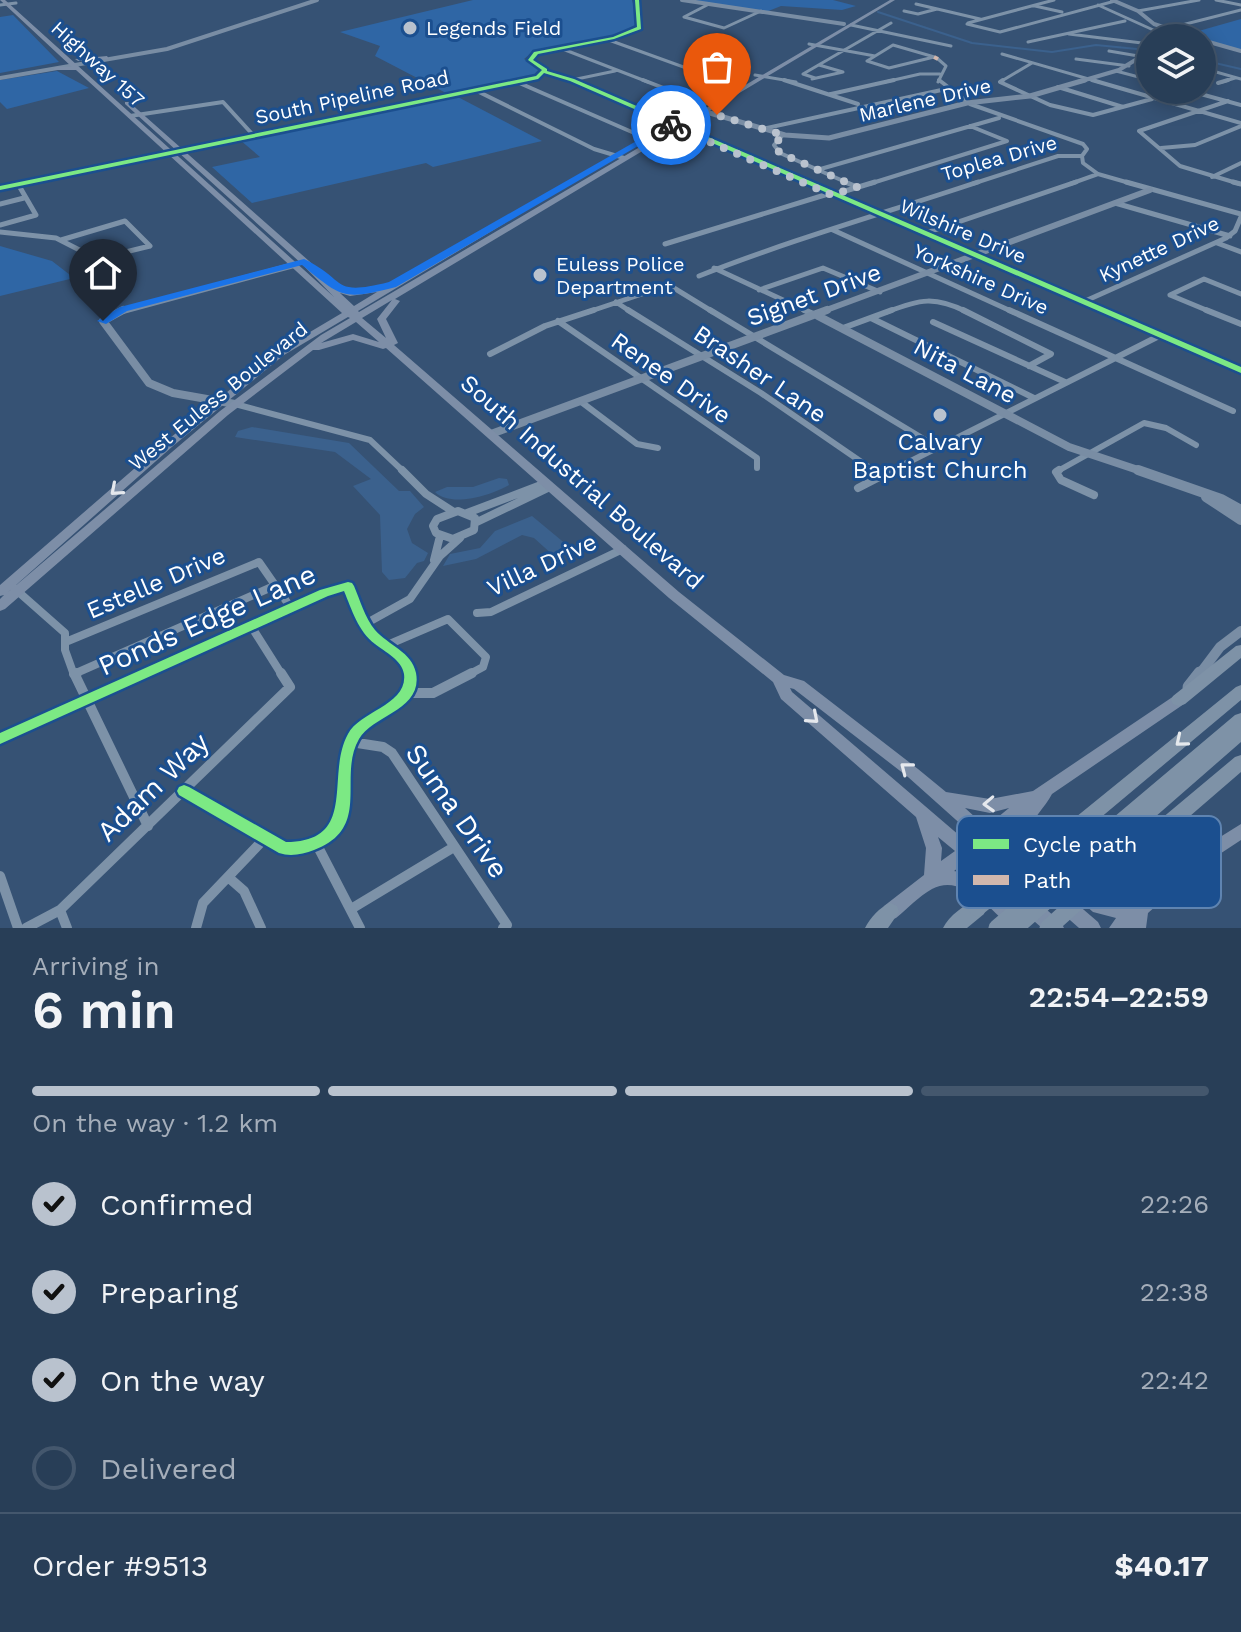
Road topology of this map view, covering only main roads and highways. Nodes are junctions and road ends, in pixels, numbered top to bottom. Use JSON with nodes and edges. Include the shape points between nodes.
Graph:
{"nodes":[{"id":1,"x":14,"y":1,"type":"edge"},
{"id":2,"x":889,"y":1,"type":"edge"},
{"id":3,"x":3,"y":3,"type":"edge"},
{"id":4,"x":844,"y":24,"type":"junction"},
{"id":5,"x":851,"y":25,"type":"junction"},
{"id":6,"x":52,"y":35,"type":"junction"},
{"id":7,"x":44,"y":36,"type":"junction"},
{"id":8,"x":812,"y":44,"type":"junction"},
{"id":9,"x":79,"y":64,"type":"junction"},
{"id":10,"x":675,"y":125,"type":"junction"},
{"id":11,"x":176,"y":152,"type":"junction"},
{"id":12,"x":620,"y":158,"type":"junction"},
{"id":13,"x":264,"y":225,"type":"junction"},
{"id":14,"x":253,"y":228,"type":"junction"},
{"id":15,"x":490,"y":233,"type":"junction"},
{"id":16,"x":437,"y":259,"type":"junction"},
{"id":17,"x":451,"y":262,"type":"junction"},
{"id":18,"x":299,"y":263,"type":"junction"},
{"id":19,"x":417,"y":283,"type":"junction"},
{"id":20,"x":392,"y":285,"type":"junction"},
{"id":21,"x":325,"y":287,"type":"junction"},
{"id":22,"x":352,"y":312,"type":"junction"},
{"id":23,"x":295,"y":344,"type":"junction"},
{"id":24,"x":394,"y":349,"type":"junction"},
{"id":25,"x":284,"y":366,"type":"junction"},
{"id":26,"x":9,"y":589,"type":"edge"},
{"id":27,"x":0,"y":606,"type":"edge"},
{"id":28,"x":1241,"y":650,"type":"edge"},
{"id":29,"x":779,"y":679,"type":"junction"},
{"id":30,"x":1241,"y":691,"type":"edge"},
{"id":31,"x":1179,"y":700,"type":"joint"},
{"id":32,"x":1241,"y":719,"type":"edge"},
{"id":33,"x":1241,"y":732,"type":"edge"},
{"id":34,"x":1241,"y":762,"type":"edge"},
{"id":35,"x":1042,"y":793,"type":"junction"},
{"id":36,"x":941,"y":798,"type":"junction"},
{"id":37,"x":921,"y":811,"type":"junction"},
{"id":38,"x":963,"y":816,"type":"edge"},
{"id":39,"x":1013,"y":816,"type":"edge"},
{"id":40,"x":1025,"y":816,"type":"edge"},
{"id":41,"x":1090,"y":816,"type":"edge"},
{"id":42,"x":1133,"y":816,"type":"edge"},
{"id":43,"x":1139,"y":816,"type":"edge"},
{"id":44,"x":1177,"y":816,"type":"edge"},
{"id":45,"x":1241,"y":831,"type":"edge"},
{"id":46,"x":957,"y":842,"type":"edge"},
{"id":47,"x":1221,"y":844,"type":"edge"},
{"id":48,"x":957,"y":860,"type":"edge"},
{"id":49,"x":957,"y":878,"type":"edge"},
{"id":50,"x":932,"y":880,"type":"junction"},
{"id":51,"x":977,"y":908,"type":"edge"},
{"id":52,"x":1002,"y":908,"type":"edge"},
{"id":53,"x":1023,"y":908,"type":"edge"},
{"id":54,"x":1033,"y":908,"type":"edge"},
{"id":55,"x":1035,"y":908,"type":"edge"},
{"id":56,"x":1069,"y":908,"type":"edge"},
{"id":57,"x":1070,"y":908,"type":"edge"},
{"id":58,"x":1107,"y":908,"type":"edge"},
{"id":59,"x":1140,"y":909,"type":"junction"},
{"id":60,"x":890,"y":912,"type":"joint"},
{"id":61,"x":875,"y":928,"type":"edge"},
{"id":62,"x":953,"y":928,"type":"edge"},
{"id":63,"x":997,"y":928,"type":"edge"},
{"id":64,"x":1015,"y":928,"type":"edge"},
{"id":65,"x":1024,"y":928,"type":"edge"},
{"id":66,"x":1048,"y":928,"type":"edge"},
{"id":67,"x":1055,"y":928,"type":"edge"},
{"id":68,"x":1092,"y":928,"type":"edge"},
{"id":69,"x":1118,"y":928,"type":"edge"},
{"id":70,"x":1137,"y":928,"type":"edge"}],
"edges":[{"from":1,"to":6,"type":"main road","name":"Highway 157"},
{"from":2,"to":4,"type":"main road","name":"West Euless Boulevard"},
{"from":2,"to":5,"type":"main road","name":"West Euless Boulevard"},
{"from":3,"to":7,"type":"main road","name":"Highway 157"},
{"from":4,"to":5,"type":"main road"},
{"from":4,"to":8,"type":"main road","name":"West Euless Boulevard"},
{"from":5,"to":8,"type":"main road","name":"West Euless Boulevard"},
{"from":6,"to":7,"type":"main road"},
{"from":6,"to":9,"type":"main road","name":"Highway 157"},
{"from":7,"to":9,"type":"main road","name":"Highway 157"},
{"from":8,"to":10,"type":"main road","name":"West Euless Boulevard"},
{"from":9,"to":9,"type":"main road","via":[[55,68]]},
{"from":9,"to":9,"type":"main road","via":[[104,60]]},
{"from":9,"to":11,"type":"main road","name":"Highway 157"},
{"from":9,"to":11,"type":"main road","name":"Highway 157","via":[[130,116]]},
{"from":10,"to":12,"type":"main road","name":"West Euless Boulevard"},
{"from":10,"to":12,"type":"main road","name":"West Euless Boulevard"},
{"from":11,"to":13,"type":"main road","name":"South Industrial Boulevard"},
{"from":11,"to":14,"type":"main road","name":"South Industrial Boulevard"},
{"from":12,"to":15,"type":"main road","name":"West Euless Boulevard"},
{"from":13,"to":14,"type":"main road"},
{"from":13,"to":18,"type":"main road","name":"South Industrial Boulevard"},
{"from":14,"to":18,"type":"main road","name":"South Industrial Boulevard"},
{"from":15,"to":16,"type":"main road","name":"West Euless Boulevard"},
{"from":15,"to":17,"type":"main road","name":"West Euless Boulevard"},
{"from":16,"to":17,"type":"main road"},
{"from":16,"to":20,"type":"main road","name":"West Euless Boulevard"},
{"from":17,"to":19,"type":"main road","name":"West Euless Boulevard"},
{"from":18,"to":21,"type":"main road","name":"South Industrial Boulevard"},
{"from":19,"to":22,"type":"main road","name":"West Euless Boulevard"},
{"from":19,"to":24,"type":"main road","via":[[383,313],[382,324]]},
{"from":20,"to":21,"type":"main road","via":[[350,293]]},
{"from":20,"to":22,"type":"main road","name":"West Euless Boulevard"},
{"from":21,"to":22,"type":"main road","name":"South Industrial Boulevard"},
{"from":21,"to":23,"type":"main road","via":[[326,318]]},
{"from":22,"to":23,"type":"main road","name":"West Euless Boulevard"},
{"from":22,"to":24,"type":"main road","name":"South Industrial Boulevard"},
{"from":22,"to":25,"type":"main road","name":"West Euless Boulevard"},
{"from":23,"to":26,"type":"main road","name":"West Euless Boulevard","one_way":true,"via":[[221,401]]},
{"from":24,"to":25,"type":"main road","via":[[353,337],[322,345]]},
{"from":24,"to":29,"type":"main road","name":"South Industrial Boulevard"},
{"from":25,"to":26,"type":"main road","name":"West Euless Boulevard"},
{"from":26,"to":27,"type":"main road","name":"West Euless Boulevard"},
{"from":28,"to":31,"type":"highway"},
{"from":36,"to":29,"type":"main road","name":"South Industrial Boulevard","one_way":true,"via":[[799,685]]},
{"from":29,"to":37,"type":"main road","name":"South Industrial Boulevard","one_way":true,"via":[[786,695]]},
{"from":30,"to":41,"type":"highway","one_way":true,"bridge":true},
{"from":31,"to":35,"type":"main road"},
{"from":32,"to":42,"type":"highway"},
{"from":33,"to":43,"type":"highway"},
{"from":34,"to":44,"type":"highway","bridge":true},
{"from":35,"to":36,"type":"main road","one_way":true,"via":[[990,806]]},
{"from":35,"to":39,"type":"main road"},
{"from":35,"to":40,"type":"main road","via":[[1040,805]]},
{"from":36,"to":38,"type":"main road","name":"South Industrial Boulevard"},
{"from":37,"to":46,"type":"main road","name":"South Industrial Boulevard"},
{"from":37,"to":50,"type":"main road","via":[[934,848]]},
{"from":45,"to":47,"type":"main road"},
{"from":48,"to":50,"type":"main road"},
{"from":49,"to":50,"type":"main road"},
{"from":50,"to":60,"type":"main road"},
{"from":51,"to":62,"type":"highway","one_way":true,"bridge":true},
{"from":52,"to":65,"type":"main road"},
{"from":53,"to":63,"type":"highway","bridge":true},
{"from":54,"to":67,"type":"main road","name":"South Industrial Boulevard"},
{"from":55,"to":64,"type":"highway","bridge":true},
{"from":56,"to":68,"type":"main road","name":"South Industrial Boulevard"},
{"from":57,"to":66,"type":"highway","bridge":true},
{"from":58,"to":59,"type":"main road"},
{"from":59,"to":69,"type":"main road"},
{"from":59,"to":70,"type":"main road"},
{"from":60,"to":61,"type":"highway"}]}
